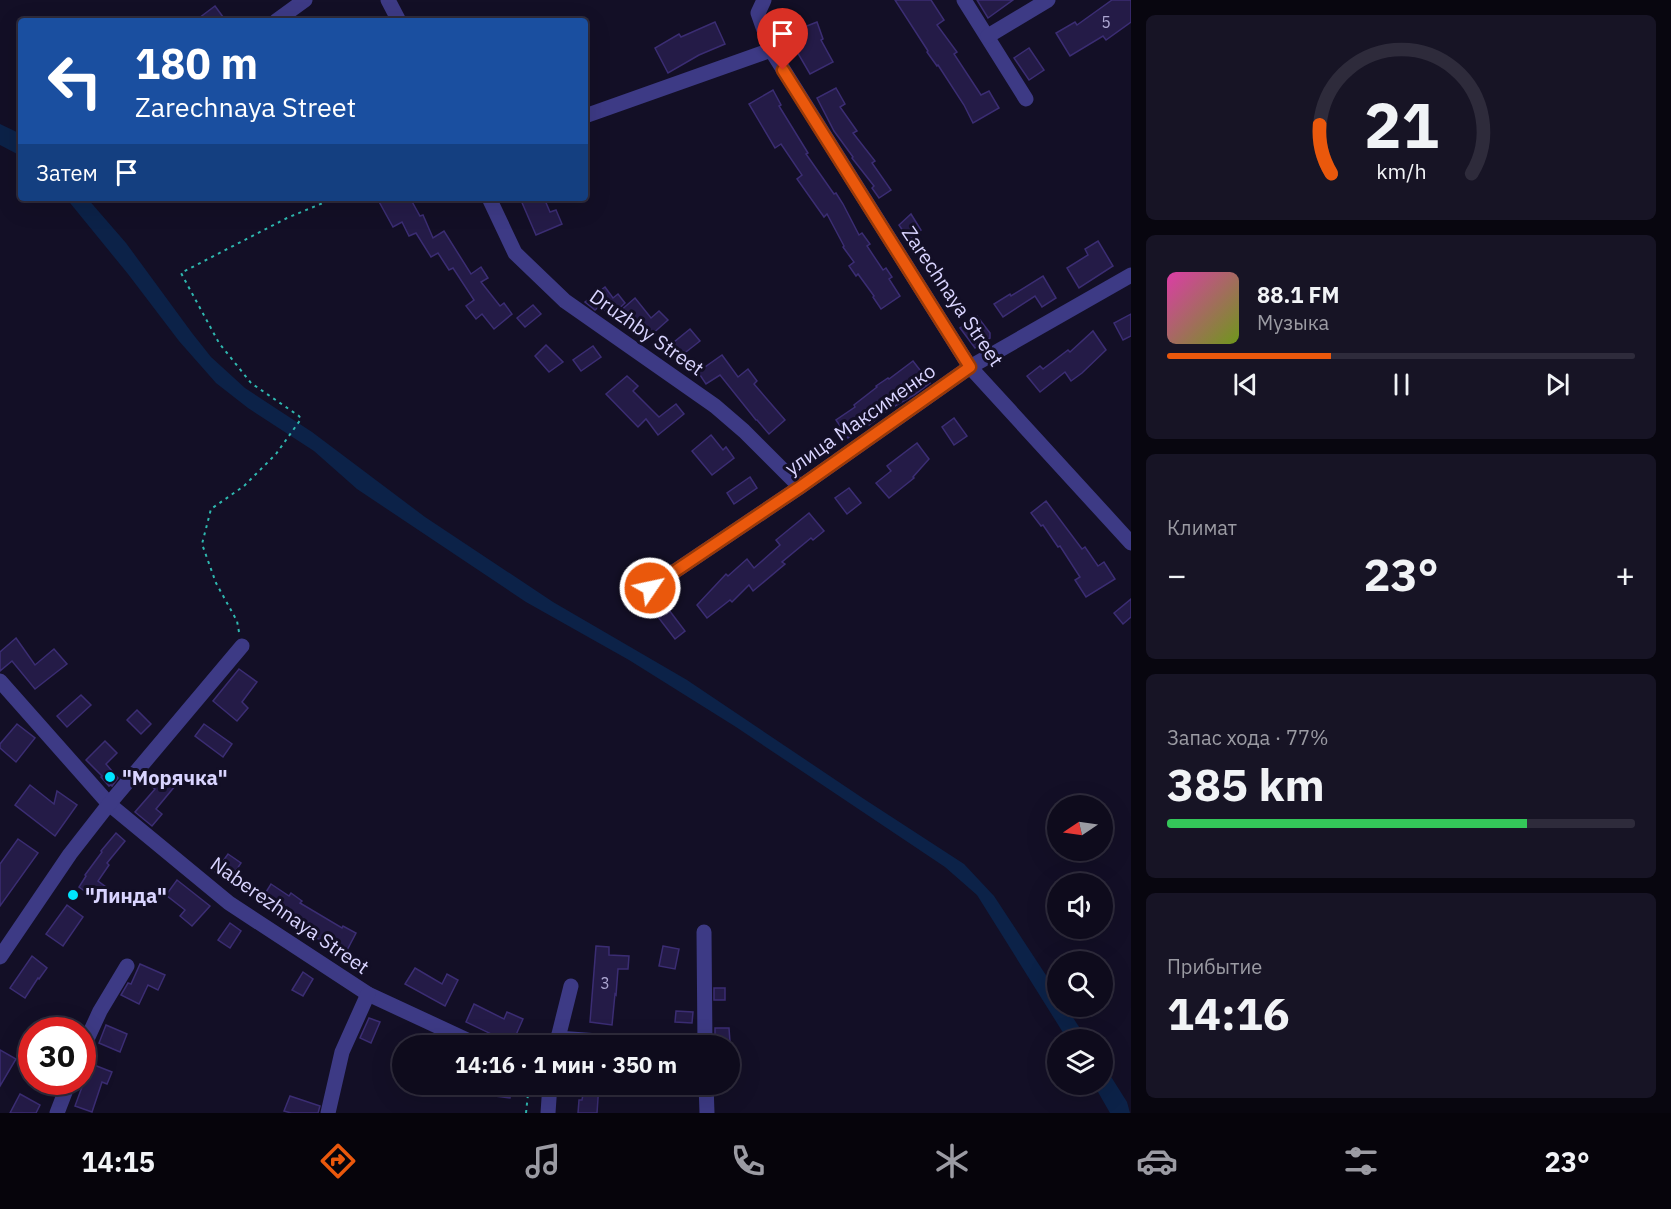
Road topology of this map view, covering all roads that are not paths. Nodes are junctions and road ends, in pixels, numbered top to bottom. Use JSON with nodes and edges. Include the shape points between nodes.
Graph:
{"nodes":[{"id":1,"x":304,"y":0,"type":"edge"},
{"id":2,"x":388,"y":0,"type":"edge"},
{"id":3,"x":764,"y":0,"type":"edge"},
{"id":4,"x":964,"y":0,"type":"edge"},
{"id":5,"x":1048,"y":0,"type":"edge"},
{"id":6,"x":280,"y":18,"type":"edge"},
{"id":7,"x":397,"y":18,"type":"edge"},
{"id":8,"x":988,"y":36,"type":"junction"},
{"id":9,"x":771,"y":50,"type":"junction"},
{"id":10,"x":1026,"y":99,"type":"dead end"},
{"id":11,"x":588,"y":115,"type":"edge"},
{"id":12,"x":490,"y":201,"type":"edge"},
{"id":13,"x":1131,"y":275,"type":"edge"},
{"id":14,"x":970,"y":367,"type":"junction"},
{"id":15,"x":800,"y":487,"type":"junction"},
{"id":16,"x":1131,"y":543,"type":"edge"},
{"id":17,"x":650,"y":588,"type":"dead end"},
{"id":18,"x":242,"y":646,"type":"road end"},
{"id":19,"x":0,"y":681,"type":"edge"},
{"id":20,"x":109,"y":804,"type":"junction"},
{"id":21,"x":704,"y":932,"type":"dead end"},
{"id":22,"x":0,"y":957,"type":"edge"},
{"id":23,"x":127,"y":966,"type":"dead end"},
{"id":24,"x":571,"y":986,"type":"dead end"},
{"id":25,"x":368,"y":994,"type":"junction"},
{"id":26,"x":96,"y":1020,"type":"edge"},
{"id":27,"x":456,"y":1035,"type":"edge"},
{"id":28,"x":559,"y":1035,"type":"edge"},
{"id":29,"x":705,"y":1035,"type":"edge"},
{"id":30,"x":64,"y":1095,"type":"edge"},
{"id":31,"x":549,"y":1095,"type":"edge"},
{"id":32,"x":706,"y":1095,"type":"edge"},
{"id":33,"x":57,"y":1113,"type":"edge"},
{"id":34,"x":328,"y":1113,"type":"edge"},
{"id":35,"x":548,"y":1113,"type":"edge"},
{"id":36,"x":707,"y":1113,"type":"edge"}],
"edges":[{"from":1,"to":6,"type":"street"},
{"from":2,"to":7,"type":"street"},
{"from":3,"to":9,"type":"street","name":"Zarechnaya Street","via":[[758,13]]},
{"from":4,"to":8,"type":"street"},
{"from":5,"to":8,"type":"street"},
{"from":8,"to":10,"type":"street"},
{"from":9,"to":11,"type":"street"},
{"from":9,"to":14,"type":"street","name":"Zarechnaya Street"},
{"from":12,"to":15,"type":"street","name":"Druzhby Street","via":[[514,254],[565,301],[715,406]]},
{"from":13,"to":14,"type":"street","name":"улица Максименко"},
{"from":14,"to":15,"type":"street","name":"улица Максименко"},
{"from":14,"to":16,"type":"street","name":"Zarechnaya Street"},
{"from":15,"to":17,"type":"street","name":"улица Максименко"},
{"from":18,"to":20,"type":"street"},
{"from":19,"to":20,"type":"street","name":"Naberezhnaya Street"},
{"from":20,"to":22,"type":"street"},
{"from":20,"to":25,"type":"street","name":"Naberezhnaya Street","via":[[229,903]]},
{"from":21,"to":29,"type":"street"},
{"from":23,"to":26,"type":"street"},
{"from":24,"to":28,"type":"street"},
{"from":25,"to":27,"type":"street","name":"Naberezhnaya Street"},
{"from":25,"to":34,"type":"street","via":[[342,1052]]},
{"from":30,"to":33,"type":"street"},
{"from":31,"to":35,"type":"street"},
{"from":32,"to":36,"type":"street"}]}
